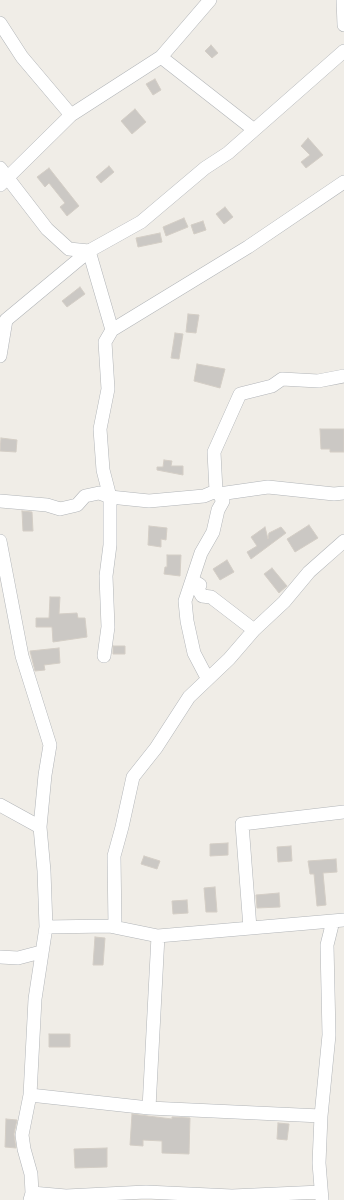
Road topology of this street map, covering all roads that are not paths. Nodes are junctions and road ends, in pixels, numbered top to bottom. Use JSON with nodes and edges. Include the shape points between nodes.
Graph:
{"nodes":[{"id":1,"x":210,"y":0,"type":"edge"},
{"id":2,"x":343,"y":0,"type":"edge"},
{"id":3,"x":0,"y":23,"type":"edge"},
{"id":4,"x":344,"y":25,"type":"edge"},
{"id":5,"x":344,"y":51,"type":"edge"},
{"id":6,"x":161,"y":57,"type":"junction"},
{"id":7,"x":70,"y":116,"type":"junction"},
{"id":8,"x":253,"y":129,"type":"junction"},
{"id":9,"x":3,"y":176,"type":"edge"},
{"id":10,"x":344,"y":182,"type":"edge"},
{"id":11,"x":89,"y":251,"type":"junction"},
{"id":12,"x":3,"y":322,"type":"edge"},
{"id":13,"x":112,"y":330,"type":"junction"},
{"id":14,"x":0,"y":356,"type":"edge"},
{"id":15,"x":344,"y":376,"type":"edge"},
{"id":16,"x":217,"y":492,"type":"junction"},
{"id":17,"x":344,"y":494,"type":"edge"},
{"id":18,"x":110,"y":497,"type":"junction"},
{"id":19,"x":0,"y":501,"type":"edge"},
{"id":20,"x":0,"y":541,"type":"edge"},
{"id":21,"x":344,"y":541,"type":"edge"},
{"id":22,"x":192,"y":580,"type":"junction"},
{"id":23,"x":254,"y":630,"type":"junction"},
{"id":24,"x":104,"y":656,"type":"dead end"},
{"id":25,"x":210,"y":677,"type":"junction"},
{"id":26,"x":0,"y":805,"type":"edge"},
{"id":27,"x":344,"y":812,"type":"edge"},
{"id":28,"x":40,"y":827,"type":"junction"},
{"id":29,"x":338,"y":920,"type":"edge"},
{"id":30,"x":46,"y":927,"type":"junction"},
{"id":31,"x":115,"y":927,"type":"junction"},
{"id":32,"x":250,"y":928,"type":"junction"},
{"id":33,"x":158,"y":936,"type":"junction"},
{"id":34,"x":42,"y":952,"type":"junction"},
{"id":35,"x":0,"y":957,"type":"edge"},
{"id":36,"x":30,"y":1095,"type":"junction"},
{"id":37,"x":149,"y":1108,"type":"junction"},
{"id":38,"x":321,"y":1116,"type":"junction"},
{"id":39,"x":31,"y":1196,"type":"edge"},
{"id":40,"x":322,"y":1196,"type":"edge"}],
"edges":[{"from":1,"to":6,"type":"street"},
{"from":2,"to":4,"type":"street"},
{"from":3,"to":7,"type":"street","via":[[22,57]]},
{"from":5,"to":8,"type":"street"},
{"from":6,"to":7,"type":"street"},
{"from":6,"to":8,"type":"street"},
{"from":7,"to":9,"type":"street"},
{"from":8,"to":11,"type":"street","via":[[228,153],[141,222]]},
{"from":9,"to":11,"type":"street","via":[[47,229],[69,250]]},
{"from":10,"to":13,"type":"street","via":[[248,246]]},
{"from":11,"to":12,"type":"street"},
{"from":11,"to":13,"type":"street"},
{"from":12,"to":14,"type":"street"},
{"from":13,"to":18,"type":"street","via":[[105,342],[108,389],[100,429],[103,470]]},
{"from":15,"to":16,"type":"street","via":[[307,381],[282,379],[272,386],[240,394],[214,452]]},
{"from":16,"to":17,"type":"street","via":[[268,487]]},
{"from":16,"to":18,"type":"street","via":[[204,496],[156,500]]},
{"from":16,"to":22,"type":"street","via":[[223,501],[213,532],[200,553]]},
{"from":18,"to":19,"type":"street","via":[[99,493],[85,496],[77,505],[60,509],[47,505]]},
{"from":18,"to":24,"type":"street","via":[[110,545],[106,576],[108,627]]},
{"from":20,"to":28,"type":"street","via":[[22,656],[50,745]]},
{"from":21,"to":23,"type":"street","via":[[309,572],[284,602]]},
{"from":22,"to":23,"type":"street","via":[[200,586],[198,589],[202,596],[211,597]]},
{"from":22,"to":25,"type":"street","via":[[185,600],[187,621],[194,653],[205,674]]},
{"from":23,"to":25,"type":"street"},
{"from":25,"to":31,"type":"street","via":[[189,697],[156,748],[133,777],[114,856]]},
{"from":26,"to":28,"type":"street"},
{"from":27,"to":32,"type":"street","via":[[242,824]]},
{"from":28,"to":30,"type":"street"},
{"from":29,"to":32,"type":"street"},
{"from":29,"to":38,"type":"street","via":[[327,945],[329,1035]]},
{"from":30,"to":31,"type":"street"},
{"from":30,"to":34,"type":"street"},
{"from":31,"to":33,"type":"street"},
{"from":32,"to":33,"type":"street"},
{"from":33,"to":37,"type":"street"},
{"from":34,"to":35,"type":"street","via":[[18,958]]},
{"from":34,"to":36,"type":"street","via":[[35,999]]},
{"from":36,"to":37,"type":"street"},
{"from":36,"to":39,"type":"street","via":[[22,1135],[31,1174]]},
{"from":37,"to":38,"type":"street"},
{"from":38,"to":40,"type":"street"},
{"from":39,"to":40,"type":"street","via":[[146,1192],[232,1196]]}]}
